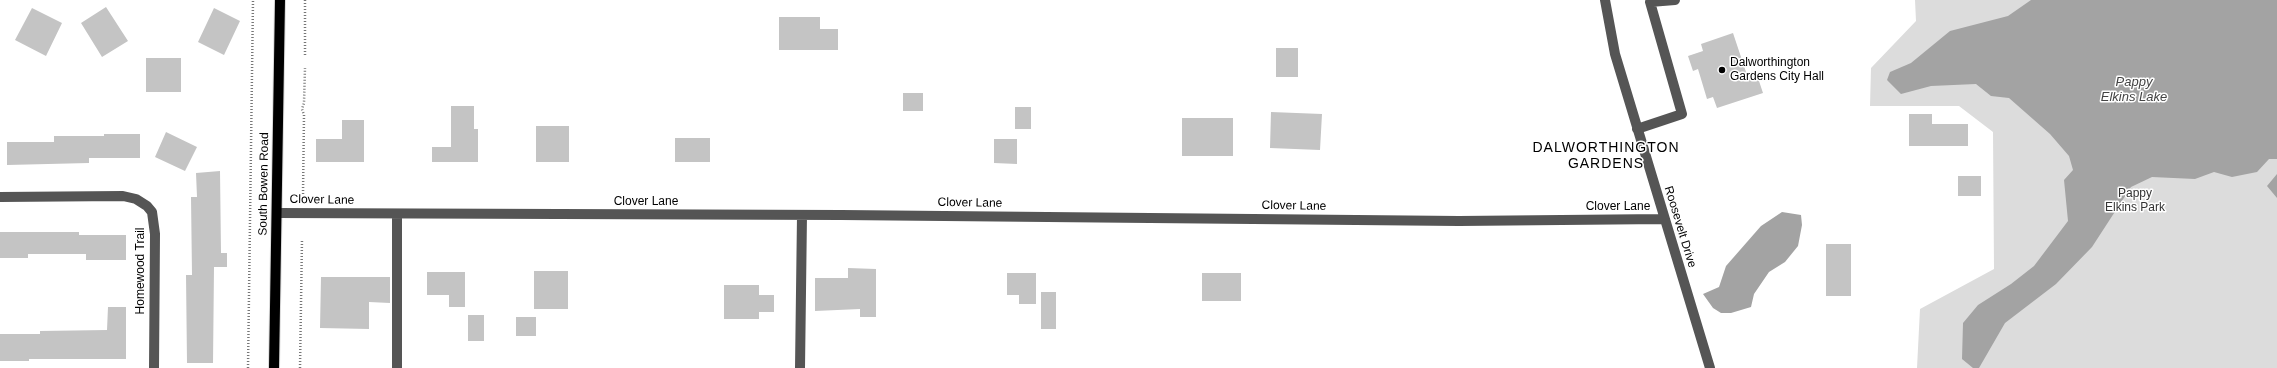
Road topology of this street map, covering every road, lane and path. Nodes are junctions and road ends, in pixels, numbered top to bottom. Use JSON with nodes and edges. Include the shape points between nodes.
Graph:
{"nodes":[{"id":1,"x":253,"y":0,"type":"edge"},
{"id":2,"x":280,"y":0,"type":"edge"},
{"id":3,"x":305,"y":0,"type":"edge"},
{"id":4,"x":1605,"y":0,"type":"edge"},
{"id":5,"x":1675,"y":0,"type":"edge"},
{"id":6,"x":1647,"y":1,"type":"edge"},
{"id":7,"x":305,"y":55,"type":"dead end"},
{"id":8,"x":305,"y":68,"type":"dead end"},
{"id":9,"x":1637,"y":129,"type":"junction"},
{"id":10,"x":303,"y":194,"type":"dead end"},
{"id":11,"x":0,"y":197,"type":"edge"},
{"id":12,"x":277,"y":213,"type":"junction"},
{"id":13,"x":397,"y":214,"type":"junction"},
{"id":14,"x":802,"y":215,"type":"junction"},
{"id":15,"x":1664,"y":219,"type":"junction"},
{"id":16,"x":302,"y":239,"type":"dead end"},
{"id":17,"x":154,"y":368,"type":"edge"},
{"id":18,"x":248,"y":368,"type":"edge"},
{"id":19,"x":274,"y":368,"type":"edge"},
{"id":20,"x":300,"y":368,"type":"edge"},
{"id":21,"x":397,"y":368,"type":"edge"},
{"id":22,"x":800,"y":368,"type":"edge"},
{"id":23,"x":1710,"y":368,"type":"edge"}],
"edges":[{"from":1,"to":18,"type":"path"},
{"from":2,"to":12,"type":"main road","name":"South Bowen Road"},
{"from":3,"to":7,"type":"path"},
{"from":4,"to":9,"type":"street","name":"Roosevelt Drive","via":[[1615,54]]},
{"from":5,"to":6,"type":"street"},
{"from":6,"to":9,"type":"street","via":[[1682,114]]},
{"from":8,"to":10,"type":"path","via":[[302,109]]},
{"from":9,"to":15,"type":"street","name":"Roosevelt Drive"},
{"from":11,"to":17,"type":"street","name":"Homewood Trail","via":[[124,196],[136,199],[147,206],[152,212],[155,234]]},
{"from":12,"to":13,"type":"street","name":"Clover Lane"},
{"from":12,"to":19,"type":"main road","name":"South Bowen Road"},
{"from":13,"to":14,"type":"street","name":"Clover Lane"},
{"from":13,"to":21,"type":"street"},
{"from":14,"to":15,"type":"street","name":"Clover Lane","via":[[1459,221]]},
{"from":14,"to":22,"type":"street"},
{"from":15,"to":23,"type":"street","name":"Roosevelt Drive"},
{"from":16,"to":20,"type":"path"}]}
